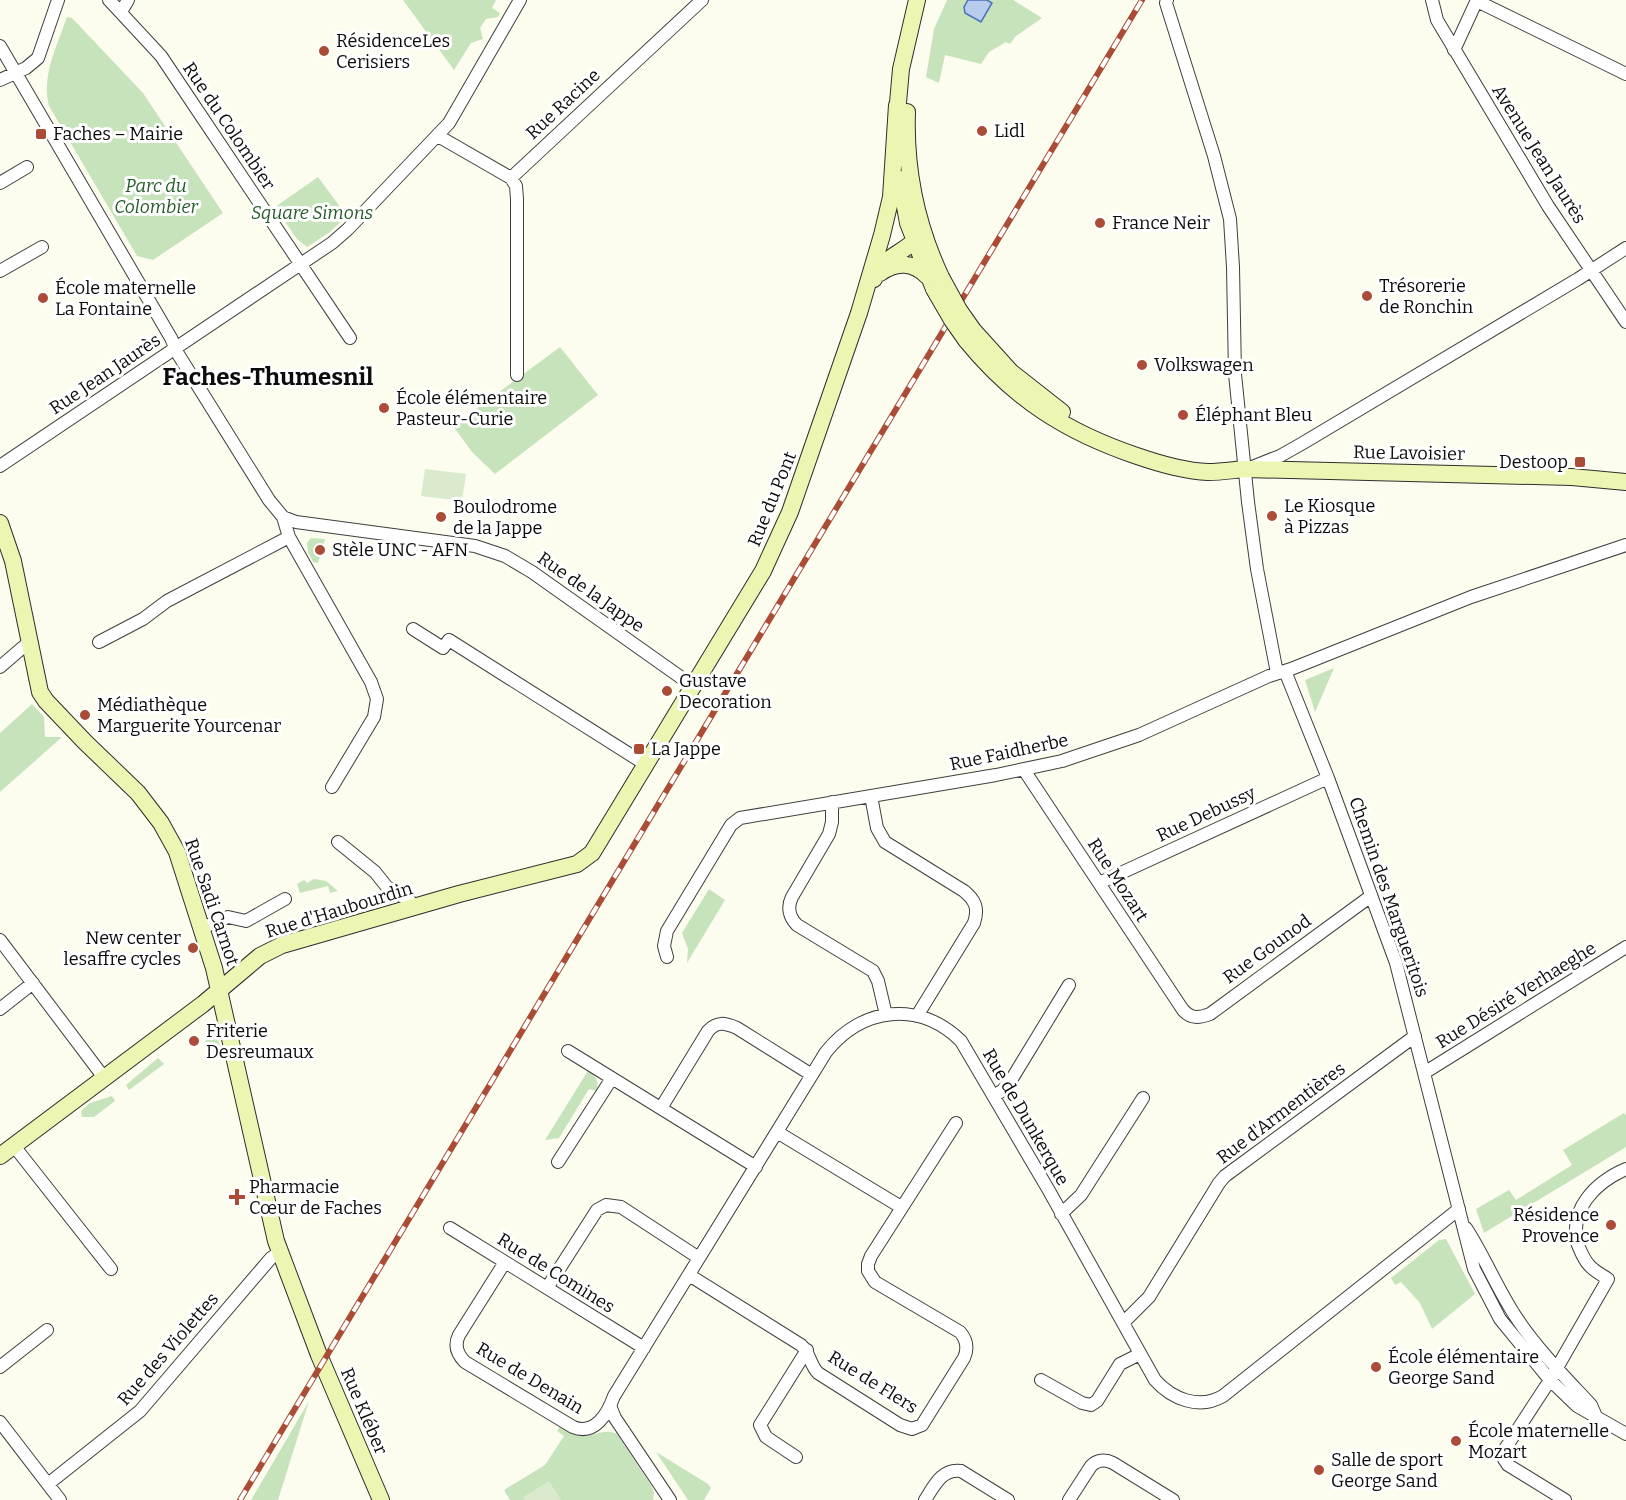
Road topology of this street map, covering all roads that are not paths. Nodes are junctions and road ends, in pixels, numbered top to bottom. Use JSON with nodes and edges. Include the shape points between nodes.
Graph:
{"nodes":[{"id":1,"x":58,"y":0,"type":"edge"},
{"id":2,"x":109,"y":0,"type":"edge"},
{"id":3,"x":128,"y":0,"type":"edge"},
{"id":4,"x":520,"y":0,"type":"edge"},
{"id":5,"x":702,"y":0,"type":"edge"},
{"id":6,"x":917,"y":0,"type":"edge"},
{"id":7,"x":927,"y":0,"type":"edge"},
{"id":8,"x":1432,"y":0,"type":"edge"},
{"id":9,"x":1477,"y":0,"type":"edge"},
{"id":10,"x":1167,"y":1,"type":"edge"},
{"id":11,"x":122,"y":12,"type":"junction"},
{"id":12,"x":0,"y":46,"type":"edge"},
{"id":13,"x":1455,"y":50,"type":"junction"},
{"id":14,"x":16,"y":74,"type":"junction"},
{"id":15,"x":1626,"y":74,"type":"edge"},
{"id":16,"x":0,"y":80,"type":"edge"},
{"id":17,"x":897,"y":105,"type":"junction"},
{"id":18,"x":438,"y":136,"type":"junction"},
{"id":19,"x":27,"y":168,"type":"dead end"},
{"id":20,"x":511,"y":177,"type":"junction"},
{"id":21,"x":0,"y":183,"type":"edge"},
{"id":22,"x":916,"y":233,"type":"junction"},
{"id":23,"x":42,"y":247,"type":"dead end"},
{"id":24,"x":1626,"y":248,"type":"edge"},
{"id":25,"x":875,"y":257,"type":"junction"},
{"id":26,"x":300,"y":264,"type":"junction"},
{"id":27,"x":0,"y":271,"type":"edge"},
{"id":28,"x":1592,"y":271,"type":"junction"},
{"id":29,"x":935,"y":281,"type":"junction"},
{"id":30,"x":871,"y":286,"type":"junction"},
{"id":31,"x":859,"y":313,"type":"junction"},
{"id":32,"x":1626,"y":322,"type":"edge"},
{"id":33,"x":970,"y":335,"type":"junction"},
{"id":34,"x":350,"y":338,"type":"dead end"},
{"id":35,"x":175,"y":348,"type":"junction"},
{"id":36,"x":517,"y":375,"type":"dead end"},
{"id":37,"x":0,"y":466,"type":"edge"},
{"id":38,"x":1245,"y":469,"type":"junction"},
{"id":39,"x":1626,"y":473,"type":"edge"},
{"id":40,"x":1572,"y":477,"type":"junction"},
{"id":41,"x":1626,"y":482,"type":"edge"},
{"id":42,"x":283,"y":517,"type":"junction"},
{"id":43,"x":0,"y":523,"type":"edge"},
{"id":44,"x":289,"y":537,"type":"junction"},
{"id":45,"x":1626,"y":545,"type":"edge"},
{"id":46,"x":413,"y":629,"type":"dead end"},
{"id":47,"x":30,"y":642,"type":"junction"},
{"id":48,"x":99,"y":642,"type":"dead end"},
{"id":49,"x":0,"y":667,"type":"edge"},
{"id":50,"x":1281,"y":672,"type":"junction"},
{"id":51,"x":693,"y":686,"type":"junction"},
{"id":52,"x":645,"y":764,"type":"junction"},
{"id":53,"x":1024,"y":770,"type":"junction"},
{"id":54,"x":1328,"y":778,"type":"junction"},
{"id":55,"x":332,"y":787,"type":"dead end"},
{"id":56,"x":871,"y":796,"type":"junction"},
{"id":57,"x":832,"y":802,"type":"junction"},
{"id":58,"x":338,"y":842,"type":"dead end"},
{"id":59,"x":1099,"y":883,"type":"junction"},
{"id":60,"x":1371,"y":896,"type":"junction"},
{"id":61,"x":285,"y":899,"type":"dead end"},
{"id":62,"x":414,"y":907,"type":"junction"},
{"id":63,"x":202,"y":928,"type":"junction"},
{"id":64,"x":0,"y":940,"type":"edge"},
{"id":65,"x":1626,"y":947,"type":"edge"},
{"id":66,"x":667,"y":957,"type":"dead end"},
{"id":67,"x":33,"y":983,"type":"junction"},
{"id":68,"x":1069,"y":985,"type":"dead end"},
{"id":69,"x":220,"y":990,"type":"junction"},
{"id":70,"x":0,"y":1009,"type":"edge"},
{"id":71,"x":1183,"y":1010,"type":"joint"},
{"id":72,"x":886,"y":1015,"type":"junction"},
{"id":73,"x":917,"y":1016,"type":"junction"},
{"id":74,"x":1415,"y":1036,"type":"junction"},
{"id":75,"x":567,"y":1050,"type":"dead end"},
{"id":76,"x":1425,"y":1073,"type":"junction"},
{"id":77,"x":812,"y":1074,"type":"junction"},
{"id":78,"x":612,"y":1078,"type":"junction"},
{"id":79,"x":105,"y":1079,"type":"junction"},
{"id":80,"x":994,"y":1096,"type":"junction"},
{"id":81,"x":1143,"y":1098,"type":"dead end"},
{"id":82,"x":661,"y":1108,"type":"junction"},
{"id":83,"x":956,"y":1123,"type":"dead end"},
{"id":84,"x":777,"y":1132,"type":"junction"},
{"id":85,"x":14,"y":1146,"type":"junction"},
{"id":86,"x":0,"y":1156,"type":"edge"},
{"id":87,"x":558,"y":1162,"type":"dead end"},
{"id":88,"x":756,"y":1167,"type":"junction"},
{"id":89,"x":1626,"y":1169,"type":"edge"},
{"id":90,"x":901,"y":1207,"type":"junction"},
{"id":91,"x":1459,"y":1209,"type":"junction"},
{"id":92,"x":1061,"y":1214,"type":"junction"},
{"id":93,"x":1463,"y":1224,"type":"junction"},
{"id":94,"x":450,"y":1228,"type":"dead end"},
{"id":95,"x":280,"y":1252,"type":"junction"},
{"id":96,"x":699,"y":1258,"type":"junction"},
{"id":97,"x":505,"y":1262,"type":"junction"},
{"id":98,"x":111,"y":1269,"type":"dead end"},
{"id":99,"x":689,"y":1275,"type":"junction"},
{"id":100,"x":547,"y":1288,"type":"junction"},
{"id":101,"x":1123,"y":1323,"type":"junction"},
{"id":102,"x":47,"y":1330,"type":"dead end"},
{"id":103,"x":312,"y":1336,"type":"joint"},
{"id":104,"x":644,"y":1348,"type":"junction"},
{"id":105,"x":807,"y":1350,"type":"junction"},
{"id":106,"x":1140,"y":1354,"type":"junction"},
{"id":107,"x":0,"y":1367,"type":"edge"},
{"id":108,"x":1556,"y":1367,"type":"junction"},
{"id":109,"x":1041,"y":1380,"type":"dead end"},
{"id":110,"x":1550,"y":1380,"type":"junction"},
{"id":111,"x":611,"y":1408,"type":"junction"},
{"id":112,"x":1596,"y":1416,"type":"junction"},
{"id":113,"x":0,"y":1422,"type":"edge"},
{"id":114,"x":1626,"y":1434,"type":"edge"},
{"id":115,"x":796,"y":1457,"type":"dead end"},
{"id":116,"x":48,"y":1484,"type":"junction"},
{"id":117,"x":60,"y":1500,"type":"edge"},
{"id":118,"x":381,"y":1500,"type":"edge"},
{"id":119,"x":670,"y":1500,"type":"edge"},
{"id":120,"x":925,"y":1500,"type":"edge"},
{"id":121,"x":1008,"y":1500,"type":"edge"},
{"id":122,"x":1069,"y":1500,"type":"edge"},
{"id":123,"x":1173,"y":1500,"type":"edge"},
{"id":124,"x":1564,"y":1500,"type":"edge"}],
"edges":[{"from":1,"to":14,"type":"street","via":[[40,53],[30,66]]},
{"from":2,"to":11,"type":"street","name":"Rue du Colombier"},
{"from":3,"to":11,"type":"street"},
{"from":4,"to":18,"type":"street","name":"Rue Jean Jaurès"},
{"from":5,"to":20,"type":"street","name":"Rue Racine"},
{"from":6,"to":17,"type":"main road","name":"Rue Lavoisier"},
{"from":7,"to":22,"type":"main road","name":"Rue Lavoisier","via":[[907,109]]},
{"from":8,"to":13,"type":"street","name":"Avenue Jean Jaurès","via":[[1437,20]]},
{"from":9,"to":13,"type":"street"},
{"from":9,"to":15,"type":"street"},
{"from":10,"to":38,"type":"street","name":"Chemin des Margueritois","via":[[1230,219],[1236,382]]},
{"from":11,"to":26,"type":"street","name":"Rue du Colombier","via":[[161,56]]},
{"from":12,"to":14,"type":"street"},
{"from":13,"to":28,"type":"street","name":"Avenue Jean Jaurès","via":[[1541,196]]},
{"from":14,"to":16,"type":"street"},
{"from":14,"to":35,"type":"street"},
{"from":17,"to":22,"type":"main road","name":"Rue Lavoisier","via":[[900,189]]},
{"from":17,"to":25,"type":"main road","name":"Rue du Pont","via":[[891,196]]},
{"from":18,"to":20,"type":"street"},
{"from":18,"to":26,"type":"street","name":"Rue Jean Jaurès","via":[[348,229]]},
{"from":19,"to":21,"type":"street"},
{"from":20,"to":36,"type":"street","via":[[517,192]]},
{"from":22,"to":25,"type":"main road","name":"Rue du Pont","via":[[901,232],[889,239]]},
{"from":22,"to":29,"type":"main road","name":"Rue Lavoisier"},
{"from":22,"to":30,"type":"main road","name":"Rue du Pont","via":[[882,264]]},
{"from":23,"to":27,"type":"street"},
{"from":24,"to":28,"type":"street"},
{"from":25,"to":31,"type":"main road","name":"Rue du Pont"},
{"from":26,"to":34,"type":"street","name":"Rue du Colombier"},
{"from":26,"to":35,"type":"street","name":"Rue Jean Jaurès"},
{"from":28,"to":32,"type":"street","name":"Avenue Jean Jaurès"},
{"from":28,"to":38,"type":"street","via":[[1303,443]]},
{"from":29,"to":30,"type":"main road","name":"Rue du Pont","via":[[914,266],[895,265],[881,273]]},
{"from":29,"to":33,"type":"main road","name":"Rue Lavoisier","bridge":true},
{"from":30,"to":31,"type":"main road","name":"Rue du Pont"},
{"from":31,"to":51,"type":"main road","name":"Rue du Pont","via":[[780,536]]},
{"from":33,"to":38,"type":"main road","name":"Rue Lavoisier","via":[[1018,384],[1108,435],[1172,457]]},
{"from":33,"to":38,"type":"main road","name":"Rue Lavoisier","via":[[1005,383],[1072,430],[1167,465],[1207,472]]},
{"from":35,"to":37,"type":"street","name":"Rue Jean Jaurès"},
{"from":35,"to":42,"type":"street"},
{"from":38,"to":40,"type":"main road","name":"Rue Lavoisier"},
{"from":38,"to":50,"type":"street","name":"Chemin des Margueritois","via":[[1257,569]]},
{"from":39,"to":40,"type":"main road","name":"Rue Lavoisier"},
{"from":40,"to":41,"type":"main road","name":"Rue Lavoisier"},
{"from":42,"to":44,"type":"street"},
{"from":42,"to":51,"type":"street","name":"Rue de la Jappe","via":[[296,522],[475,546],[505,556]]},
{"from":43,"to":47,"type":"main road","name":"Rue Sadi Carnot","via":[[13,561]]},
{"from":44,"to":48,"type":"street"},
{"from":44,"to":55,"type":"street","via":[[377,699],[371,724]]},
{"from":45,"to":50,"type":"street","name":"Rue Faidherbe","via":[[1480,594]]},
{"from":46,"to":52,"type":"street","via":[[444,648],[449,640]]},
{"from":47,"to":49,"type":"street"},
{"from":47,"to":63,"type":"main road","name":"Rue Sadi Carnot","via":[[38,687],[46,701],[138,793],[161,823],[177,852]]},
{"from":50,"to":53,"type":"street","name":"Rue Faidherbe","via":[[1116,744]]},
{"from":50,"to":54,"type":"street","name":"Chemin des Margueritois"},
{"from":51,"to":52,"type":"main road","name":"Rue d'Haubourdin"},
{"from":52,"to":62,"type":"main road","name":"Rue d'Haubourdin","via":[[596,847],[582,862]]},
{"from":53,"to":56,"type":"street","name":"Rue Faidherbe"},
{"from":53,"to":59,"type":"street","name":"Rue Mozart"},
{"from":54,"to":59,"type":"street","name":"Rue Debussy"},
{"from":54,"to":60,"type":"street","name":"Chemin des Margueritois"},
{"from":56,"to":57,"type":"street","name":"Rue Faidherbe"},
{"from":56,"to":73,"type":"street","via":[[877,828],[885,842],[964,891],[976,905],[974,923]]},
{"from":57,"to":66,"type":"street","name":"Rue Faidherbe","via":[[735,820],[665,935]]},
{"from":57,"to":72,"type":"street","via":[[829,834],[790,899],[790,913],[797,925],[873,971]]},
{"from":58,"to":62,"type":"street"},
{"from":59,"to":71,"type":"street","name":"Rue Mozart"},
{"from":60,"to":71,"type":"street","name":"Rue Gounod","via":[[1210,1014],[1194,1017]]},
{"from":60,"to":74,"type":"street","name":"Chemin des Margueritois","via":[[1396,963]]},
{"from":61,"to":63,"type":"street","via":[[246,921],[228,917]]},
{"from":62,"to":69,"type":"main road","name":"Rue d'Haubourdin","via":[[276,947]]},
{"from":63,"to":69,"type":"main road","name":"Rue Sadi Carnot"},
{"from":64,"to":67,"type":"street"},
{"from":65,"to":76,"type":"street","name":"Rue Désiré Verhaeghe"},
{"from":67,"to":70,"type":"street"},
{"from":67,"to":79,"type":"street"},
{"from":68,"to":80,"type":"street","via":[[1013,1077]]},
{"from":69,"to":79,"type":"main road","name":"Rue d'Haubourdin"},
{"from":69,"to":95,"type":"main road","name":"Rue Sadi Carnot"},
{"from":72,"to":73,"type":"street","name":"Rue de Dunkerque"},
{"from":72,"to":77,"type":"street","name":"Rue de Dunkerque","via":[[845,1032]]},
{"from":73,"to":80,"type":"street","name":"Rue de Dunkerque","via":[[935,1022],[961,1041]]},
{"from":74,"to":76,"type":"street","name":"Chemin des Margueritois"},
{"from":74,"to":101,"type":"street","name":"Rue d'Armentières","via":[[1226,1176],[1149,1297]]},
{"from":75,"to":78,"type":"street"},
{"from":76,"to":91,"type":"street","name":"Chemin des Margueritois"},
{"from":77,"to":82,"type":"street","via":[[737,1028],[718,1024],[708,1031]]},
{"from":77,"to":84,"type":"street","name":"Rue de Dunkerque"},
{"from":78,"to":82,"type":"street"},
{"from":78,"to":87,"type":"street"},
{"from":79,"to":85,"type":"main road","name":"Rue d'Haubourdin"},
{"from":80,"to":92,"type":"street","name":"Rue de Dunkerque"},
{"from":81,"to":92,"type":"street","via":[[1081,1195]]},
{"from":82,"to":88,"type":"street"},
{"from":83,"to":90,"type":"street"},
{"from":84,"to":88,"type":"street","name":"Rue de Dunkerque"},
{"from":84,"to":90,"type":"street"},
{"from":85,"to":86,"type":"main road","name":"Rue d'Haubourdin"},
{"from":85,"to":98,"type":"street"},
{"from":88,"to":96,"type":"street","name":"Rue de Dunkerque"},
{"from":89,"to":108,"type":"street","via":[[1586,1198],[1577,1217],[1577,1242],[1582,1255],[1588,1265],[1608,1280]]},
{"from":90,"to":105,"type":"street","name":"Rue de Flers","via":[[871,1256],[868,1271],[875,1282],[960,1332],[967,1346],[964,1358],[922,1425],[912,1429],[900,1425],[818,1374]]},
{"from":91,"to":93,"type":"street","name":"Chemin des Margueritois"},
{"from":91,"to":106,"type":"street","name":"Rue de Dunkerque","via":[[1218,1399],[1200,1402],[1176,1397],[1155,1380]]},
{"from":92,"to":101,"type":"street","name":"Rue de Dunkerque"},
{"from":93,"to":108,"type":"street","via":[[1502,1296]]},
{"from":93,"to":110,"type":"street","name":"Chemin des Margueritois","via":[[1474,1269],[1500,1319]]},
{"from":94,"to":97,"type":"street","name":"Rue de Comines"},
{"from":95,"to":103,"type":"main road","name":"Rue Sadi Carnot"},
{"from":95,"to":116,"type":"street","name":"Rue des Violettes","via":[[140,1411]]},
{"from":96,"to":99,"type":"street","name":"Rue de Dunkerque"},
{"from":96,"to":100,"type":"street","via":[[621,1207],[606,1205],[597,1210]]},
{"from":97,"to":100,"type":"street","name":"Rue de Comines"},
{"from":97,"to":111,"type":"street","name":"Rue de Denain","via":[[459,1335],[459,1355],[576,1429],[594,1426]]},
{"from":99,"to":104,"type":"street","name":"Rue de Dunkerque"},
{"from":99,"to":105,"type":"street"},
{"from":100,"to":104,"type":"street","name":"Rue de Comines"},
{"from":101,"to":106,"type":"street","name":"Rue de Dunkerque"},
{"from":102,"to":107,"type":"street"},
{"from":103,"to":118,"type":"main road","name":"Rue Kléber"},
{"from":104,"to":111,"type":"street","name":"Rue de Dunkerque","via":[[614,1396]]},
{"from":105,"to":115,"type":"street","via":[[760,1425],[766,1437]]},
{"from":106,"to":109,"type":"street","via":[[1120,1364],[1091,1405]]},
{"from":108,"to":110,"type":"street"},
{"from":108,"to":112,"type":"street","via":[[1591,1405]]},
{"from":110,"to":112,"type":"street","name":"Chemin des Margueritois","via":[[1577,1406]]},
{"from":110,"to":124,"type":"street","via":[[1505,1448],[1504,1456],[1508,1465]]},
{"from":111,"to":119,"type":"street"},
{"from":112,"to":114,"type":"street","name":"Chemin des Margueritois"},
{"from":113,"to":116,"type":"street"},
{"from":116,"to":117,"type":"street"},
{"from":120,"to":121,"type":"street","via":[[943,1474],[955,1470]]},
{"from":122,"to":123,"type":"street","via":[[1091,1466],[1104,1460]]}]}
